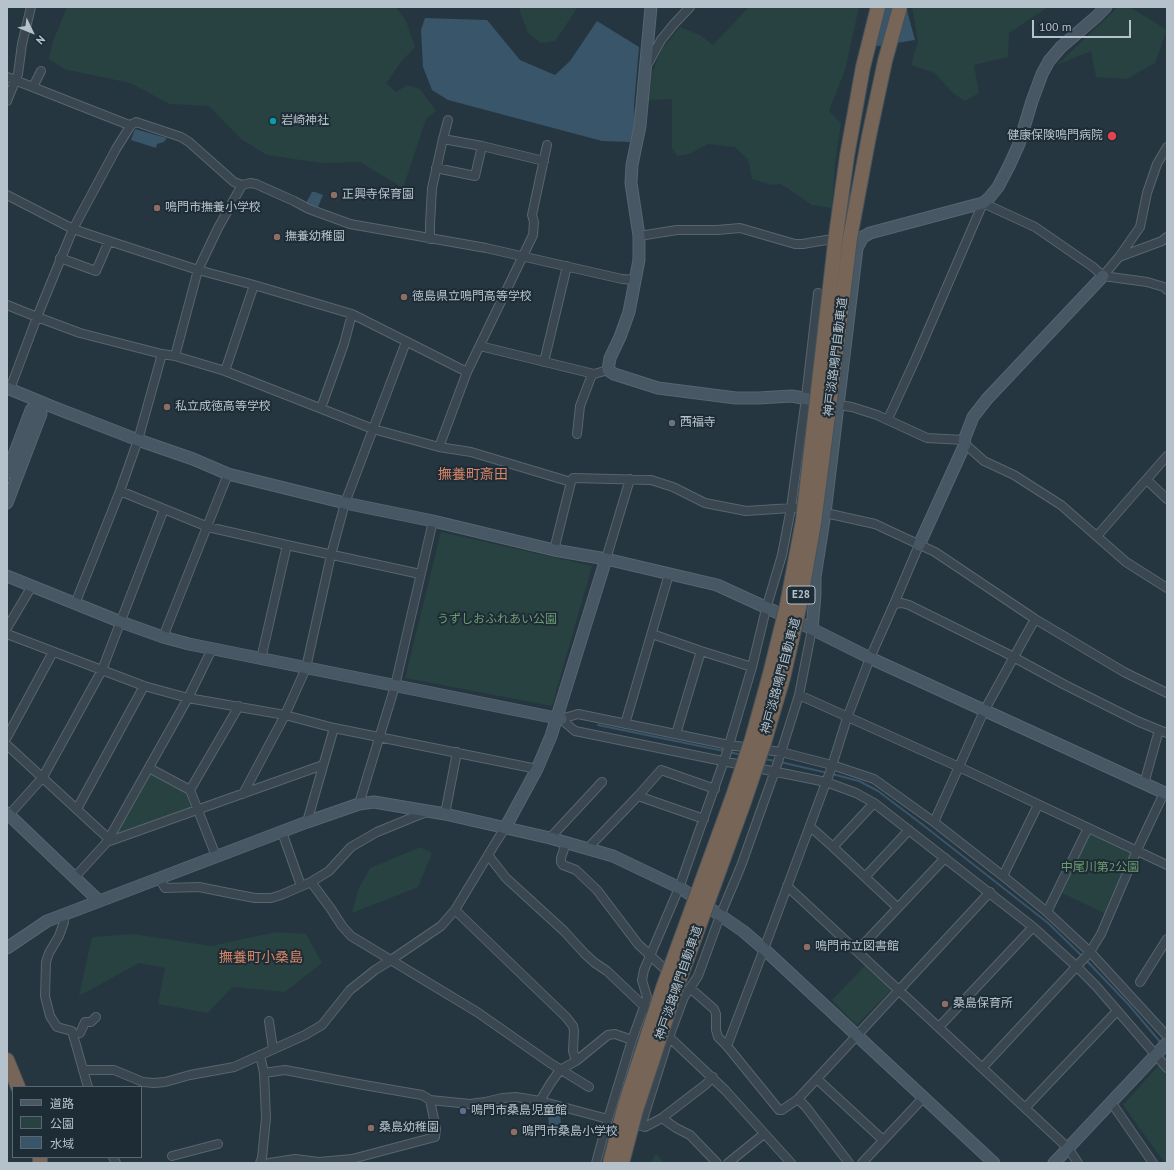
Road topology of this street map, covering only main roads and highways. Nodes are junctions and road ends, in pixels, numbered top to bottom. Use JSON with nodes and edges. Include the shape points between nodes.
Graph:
{"nodes":[{"id":1,"x":878,"y":7,"type":"edge"},
{"id":2,"x":900,"y":7,"type":"edge"},
{"id":3,"x":7,"y":1060,"type":"edge"},
{"id":4,"x":18,"y":1086,"type":"edge"},
{"id":5,"x":610,"y":1163,"type":"edge"},
{"id":6,"x":622,"y":1163,"type":"edge"}],
"edges":[{"from":1,"to":5,"type":"highway","name":"神戸淡路鳴門自動車道","number":"E28","bridge":true,"via":[[863,67],[845,172],[802,520],[787,605],[752,739],[663,988]]},
{"from":2,"to":6,"type":"highway","name":"神戸淡路鳴門自動車道","number":"E28","bridge":true,"via":[[870,129],[850,238],[814,523],[783,678],[744,802],[672,1000],[636,1110]]},
{"from":3,"to":4,"type":"highway"}]}
